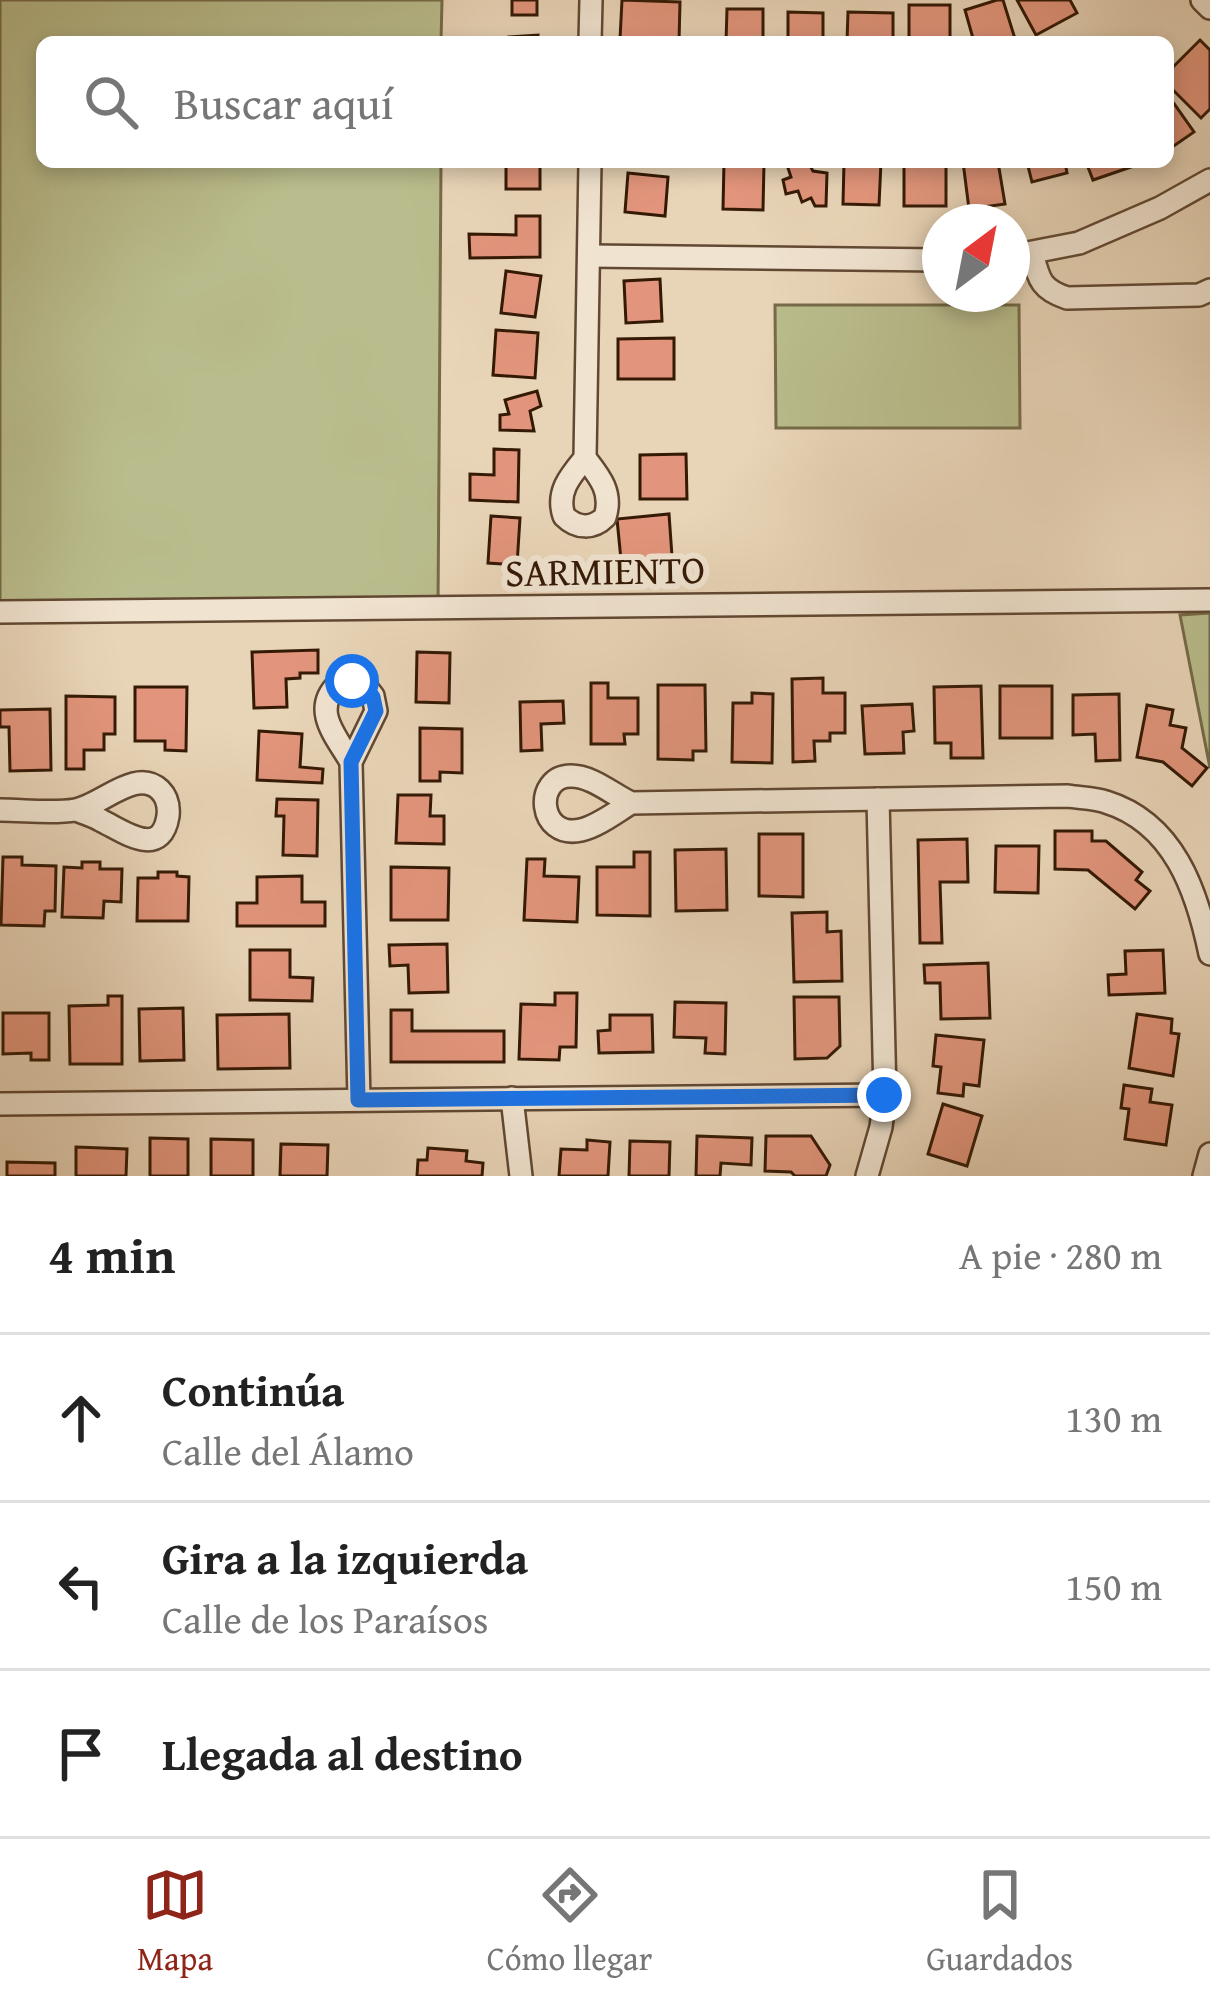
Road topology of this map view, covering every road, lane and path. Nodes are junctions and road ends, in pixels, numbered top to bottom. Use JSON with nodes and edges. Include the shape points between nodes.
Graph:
{"nodes":[{"id":1,"x":591,"y":0,"type":"edge"},
{"id":2,"x":1202,"y":0,"type":"edge"},
{"id":3,"x":1210,"y":8,"type":"edge"},
{"id":4,"x":590,"y":36,"type":"edge"},
{"id":5,"x":590,"y":168,"type":"edge"},
{"id":6,"x":1210,"y":180,"type":"edge"},
{"id":7,"x":1030,"y":253,"type":"edge"},
{"id":8,"x":589,"y":256,"type":"junction"},
{"id":9,"x":922,"y":260,"type":"edge"},
{"id":10,"x":1030,"y":267,"type":"edge"},
{"id":11,"x":1210,"y":290,"type":"edge"},
{"id":12,"x":584,"y":458,"type":"dead end"},
{"id":13,"x":1210,"y":600,"type":"edge"},
{"id":14,"x":0,"y":612,"type":"edge"},
{"id":15,"x":351,"y":762,"type":"dead end"},
{"id":16,"x":878,"y":800,"type":"junction"},
{"id":17,"x":631,"y":802,"type":"dead end"},
{"id":18,"x":0,"y":810,"type":"edge"},
{"id":19,"x":76,"y":810,"type":"dead end"},
{"id":20,"x":1210,"y":954,"type":"edge"},
{"id":21,"x":884,"y":1095,"type":"junction"},
{"id":22,"x":512,"y":1098,"type":"junction"},
{"id":23,"x":358,"y":1100,"type":"junction"},
{"id":24,"x":0,"y":1104,"type":"edge"},
{"id":25,"x":1210,"y":1154,"type":"edge"},
{"id":26,"x":521,"y":1176,"type":"edge"},
{"id":27,"x":867,"y":1176,"type":"edge"},
{"id":28,"x":1204,"y":1176,"type":"edge"}],
"edges":[{"from":1,"to":4,"type":"street"},
{"from":2,"to":3,"type":"street"},
{"from":5,"to":8,"type":"street"},
{"from":6,"to":7,"type":"street","via":[[1119,227]]},
{"from":8,"to":9,"type":"street"},
{"from":8,"to":12,"type":"street"},
{"from":10,"to":11,"type":"street","via":[[1051,293],[1067,298]]},
{"from":13,"to":14,"type":"street","name":"SARMIENTO"},
{"from":15,"to":23,"type":"street"},
{"from":16,"to":17,"type":"street"},
{"from":16,"to":20,"type":"street","via":[[1105,801],[1153,827],[1172,849]]},
{"from":16,"to":21,"type":"street"},
{"from":18,"to":19,"type":"street"},
{"from":21,"to":22,"type":"street"},
{"from":21,"to":27,"type":"street"},
{"from":22,"to":23,"type":"street"},
{"from":22,"to":26,"type":"street"},
{"from":23,"to":24,"type":"street"},
{"from":25,"to":28,"type":"street"}]}
